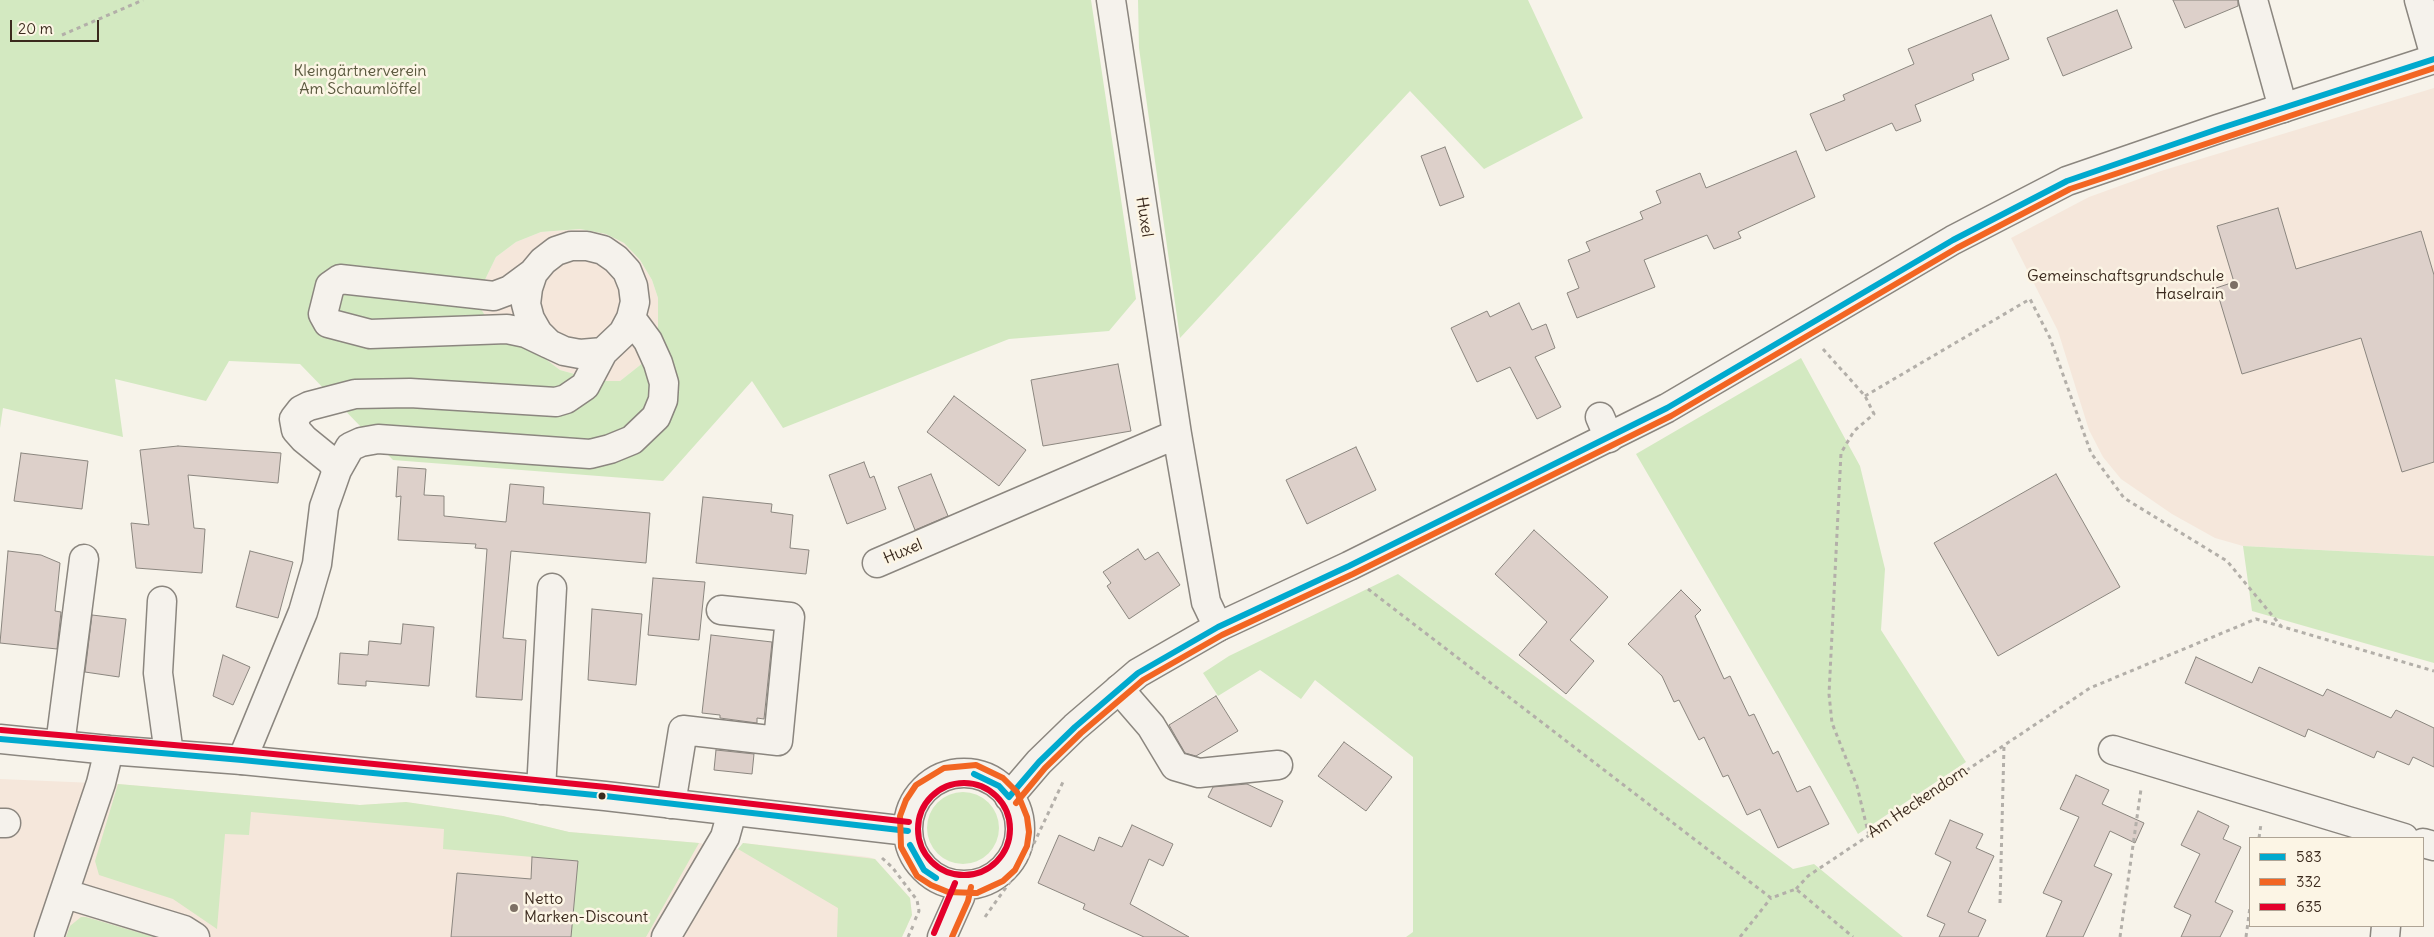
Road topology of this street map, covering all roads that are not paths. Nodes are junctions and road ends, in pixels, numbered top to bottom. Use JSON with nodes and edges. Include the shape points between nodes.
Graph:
{"nodes":[{"id":1,"x":1111,"y":0,"type":"edge"},
{"id":2,"x":2253,"y":0,"type":"edge"},
{"id":3,"x":2419,"y":0,"type":"edge"},
{"id":4,"x":2434,"y":53,"type":"edge"},
{"id":5,"x":2434,"y":60,"type":"edge"},
{"id":6,"x":2283,"y":108,"type":"junction"},
{"id":7,"x":533,"y":273,"type":"junction"},
{"id":8,"x":631,"y":318,"type":"junction"},
{"id":9,"x":549,"y":344,"type":"junction"},
{"id":10,"x":603,"y":352,"type":"junction"},
{"id":11,"x":1177,"y":434,"type":"junction"},
{"id":12,"x":337,"y":470,"type":"junction"},
{"id":13,"x":84,"y":559,"type":"dead end"},
{"id":14,"x":876,"y":563,"type":"dead end"},
{"id":15,"x":552,"y":588,"type":"dead end"},
{"id":16,"x":162,"y":601,"type":"dead end"},
{"id":17,"x":721,"y":610,"type":"dead end"},
{"id":18,"x":1218,"y":627,"type":"junction"},
{"id":19,"x":1119,"y":689,"type":"junction"},
{"id":20,"x":0,"y":739,"type":"edge"},
{"id":21,"x":60,"y":745,"type":"junction"},
{"id":22,"x":109,"y":750,"type":"junction"},
{"id":23,"x":2113,"y":750,"type":"dead end"},
{"id":24,"x":169,"y":754,"type":"junction"},
{"id":25,"x":242,"y":760,"type":"junction"},
{"id":26,"x":1278,"y":765,"type":"dead end"},
{"id":27,"x":541,"y":790,"type":"junction"},
{"id":28,"x":1009,"y":797,"type":"junction"},
{"id":29,"x":672,"y":804,"type":"junction"},
{"id":30,"x":732,"y":812,"type":"junction"},
{"id":31,"x":908,"y":831,"type":"junction"},
{"id":32,"x":2398,"y":837,"type":"edge"},
{"id":33,"x":963,"y":885,"type":"junction"},
{"id":34,"x":66,"y":894,"type":"junction"},
{"id":35,"x":50,"y":937,"type":"edge"},
{"id":36,"x":194,"y":937,"type":"edge"},
{"id":37,"x":666,"y":937,"type":"edge"},
{"id":38,"x":942,"y":937,"type":"edge"}],
"edges":[{"from":1,"to":11,"type":"main road","name":"Huxel"},
{"from":2,"to":6,"type":"main road"},
{"from":3,"to":4,"type":"main road"},
{"from":5,"to":6,"type":"main road"},
{"from":6,"to":18,"type":"main road","via":[[2067,181],[1953,240],[1667,408],[1605,427],[1349,566]]},
{"from":7,"to":8,"type":"main road","via":[[556,251],[571,246],[603,250],[627,271],[635,302]]},
{"from":7,"to":9,"type":"main road","via":[[526,304],[530,319]]},
{"from":7,"to":9,"type":"main road","via":[[510,290],[494,296],[340,279],[330,286],[323,314],[328,323],[370,334],[507,328]]},
{"from":8,"to":10,"type":"main road","via":[[624,333]]},
{"from":8,"to":12,"type":"main road","via":[[648,341],[664,383],[663,400],[656,417],[632,440],[590,454],[378,439],[350,447]]},
{"from":9,"to":10,"type":"main road","via":[[580,354]]},
{"from":10,"to":12,"type":"main road","via":[[585,386],[556,402],[410,393],[355,394],[301,410],[294,419],[296,430],[332,461]]},
{"from":11,"to":14,"type":"main road","name":"Huxel"},
{"from":11,"to":18,"type":"main road","name":"Huxel","via":[[1206,602]]},
{"from":12,"to":25,"type":"main road","via":[[324,507],[317,564],[303,612]]},
{"from":13,"to":21,"type":"main road"},
{"from":15,"to":27,"type":"main road"},
{"from":16,"to":24,"type":"main road","via":[[158,672]]},
{"from":17,"to":29,"type":"main road","via":[[790,617],[778,741],[683,730]]},
{"from":18,"to":19,"type":"main road","via":[[1138,673]]},
{"from":19,"to":26,"type":"main road","via":[[1151,726],[1175,766],[1199,773]]},
{"from":19,"to":28,"type":"main road","via":[[1045,756]]},
{"from":20,"to":21,"type":"main road"},
{"from":21,"to":22,"type":"main road"},
{"from":22,"to":24,"type":"main road"},
{"from":22,"to":34,"type":"main road"},
{"from":23,"to":32,"type":"main road"},
{"from":24,"to":25,"type":"main road"},
{"from":25,"to":27,"type":"main road"},
{"from":27,"to":29,"type":"main road"},
{"from":28,"to":31,"type":"main road","via":[[999,786],[974,774],[946,776],[933,782],[914,804]]},
{"from":28,"to":33,"type":"main road","via":[[1019,819],[1018,844],[1013,855],[998,874]]},
{"from":29,"to":30,"type":"main road"},
{"from":30,"to":31,"type":"main road"},
{"from":30,"to":37,"type":"main road","via":[[725,837]]},
{"from":31,"to":33,"type":"main road","via":[[910,845],[924,870],[936,878]]},
{"from":33,"to":38,"type":"main road"},
{"from":34,"to":35,"type":"main road"},
{"from":34,"to":36,"type":"main road","via":[[184,930]]}]}
